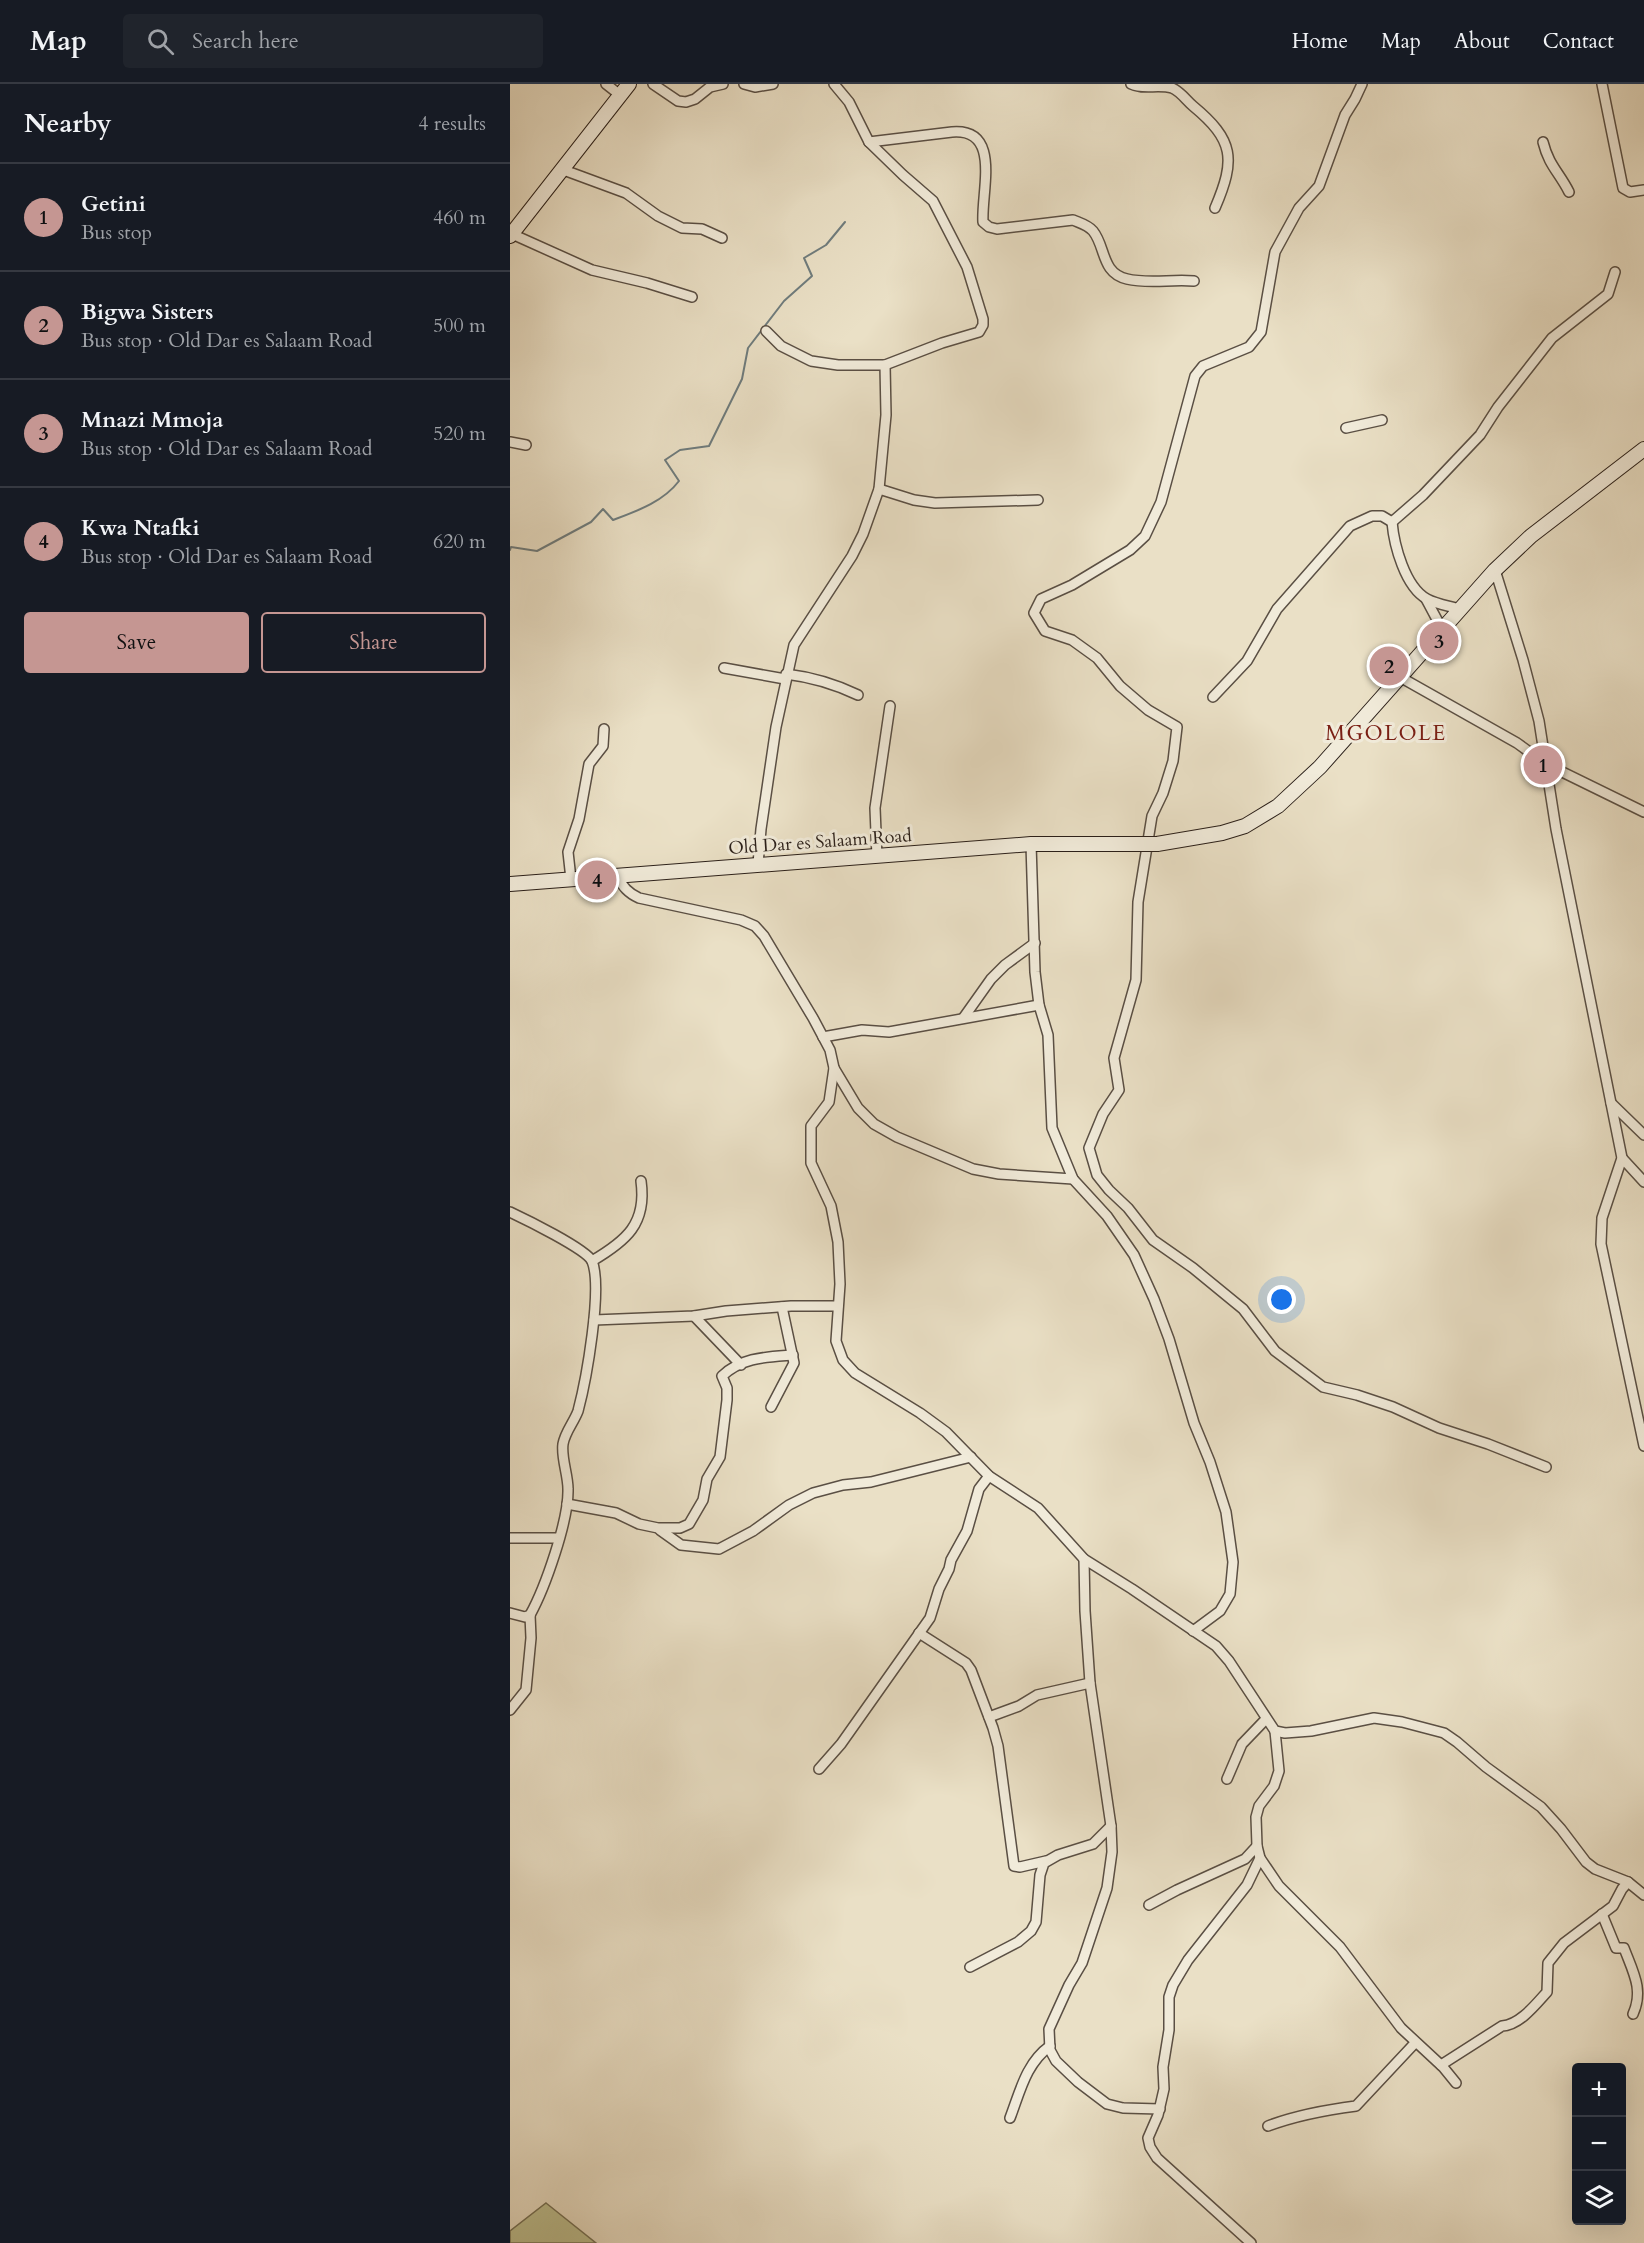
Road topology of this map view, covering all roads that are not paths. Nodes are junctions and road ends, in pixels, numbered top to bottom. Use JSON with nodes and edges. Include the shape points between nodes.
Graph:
{"nodes":[{"id":1,"x":606,"y":84,"type":"edge"},
{"id":2,"x":653,"y":84,"type":"edge"},
{"id":3,"x":723,"y":84,"type":"edge"},
{"id":4,"x":744,"y":84,"type":"edge"},
{"id":5,"x":773,"y":84,"type":"edge"},
{"id":6,"x":834,"y":84,"type":"edge"},
{"id":7,"x":1131,"y":84,"type":"edge"},
{"id":8,"x":1362,"y":84,"type":"edge"},
{"id":9,"x":1602,"y":84,"type":"edge"},
{"id":10,"x":624,"y":89,"type":"edge"},
{"id":11,"x":869,"y":142,"type":"junction"},
{"id":12,"x":1543,"y":142,"type":"dead end"},
{"id":13,"x":561,"y":170,"type":"junction"},
{"id":14,"x":1644,"y":190,"type":"edge"},
{"id":15,"x":1569,"y":192,"type":"dead end"},
{"id":16,"x":1215,"y":208,"type":"dead end"},
{"id":17,"x":511,"y":235,"type":"edge"},
{"id":18,"x":722,"y":238,"type":"dead end"},
{"id":19,"x":1615,"y":272,"type":"dead end"},
{"id":20,"x":1194,"y":281,"type":"dead end"},
{"id":21,"x":692,"y":297,"type":"dead end"},
{"id":22,"x":766,"y":331,"type":"dead end"},
{"id":23,"x":885,"y":365,"type":"junction"},
{"id":24,"x":1382,"y":420,"type":"dead end"},
{"id":25,"x":1346,"y":428,"type":"dead end"},
{"id":26,"x":510,"y":442,"type":"edge"},
{"id":27,"x":526,"y":445,"type":"dead end"},
{"id":28,"x":1644,"y":449,"type":"edge"},
{"id":29,"x":879,"y":489,"type":"junction"},
{"id":30,"x":1038,"y":500,"type":"dead end"},
{"id":31,"x":1392,"y":522,"type":"junction"},
{"id":32,"x":1495,"y":570,"type":"junction"},
{"id":33,"x":1426,"y":599,"type":"junction"},
{"id":34,"x":1459,"y":609,"type":"junction"},
{"id":35,"x":1442,"y":629,"type":"junction"},
{"id":36,"x":724,"y":668,"type":"dead end"},
{"id":37,"x":785,"y":676,"type":"junction"},
{"id":38,"x":1400,"y":677,"type":"junction"},
{"id":39,"x":858,"y":694,"type":"dead end"},
{"id":40,"x":1214,"y":697,"type":"dead end"},
{"id":41,"x":890,"y":706,"type":"dead end"},
{"id":42,"x":604,"y":729,"type":"dead end"},
{"id":43,"x":1546,"y":764,"type":"junction"},
{"id":44,"x":1644,"y":812,"type":"edge"},
{"id":45,"x":1031,"y":844,"type":"junction"},
{"id":46,"x":877,"y":857,"type":"junction"},
{"id":47,"x":758,"y":864,"type":"junction"},
{"id":48,"x":617,"y":876,"type":"junction"},
{"id":49,"x":571,"y":879,"type":"junction"},
{"id":50,"x":510,"y":884,"type":"edge"},
{"id":51,"x":1035,"y":943,"type":"junction"},
{"id":52,"x":1039,"y":1005,"type":"junction"},
{"id":53,"x":964,"y":1017,"type":"junction"},
{"id":54,"x":823,"y":1037,"type":"junction"},
{"id":55,"x":834,"y":1068,"type":"junction"},
{"id":56,"x":1611,"y":1103,"type":"junction"},
{"id":57,"x":1644,"y":1135,"type":"edge"},
{"id":58,"x":1622,"y":1158,"type":"junction"},
{"id":59,"x":1073,"y":1179,"type":"junction"},
{"id":60,"x":641,"y":1181,"type":"dead end"},
{"id":61,"x":1644,"y":1182,"type":"edge"},
{"id":62,"x":510,"y":1212,"type":"edge"},
{"id":63,"x":592,"y":1261,"type":"junction"},
{"id":64,"x":838,"y":1306,"type":"junction"},
{"id":65,"x":782,"y":1307,"type":"junction"},
{"id":66,"x":693,"y":1316,"type":"junction"},
{"id":67,"x":594,"y":1320,"type":"junction"},
{"id":68,"x":793,"y":1355,"type":"junction"},
{"id":69,"x":741,"y":1365,"type":"junction"},
{"id":70,"x":771,"y":1407,"type":"dead end"},
{"id":71,"x":1644,"y":1446,"type":"edge"},
{"id":72,"x":971,"y":1457,"type":"junction"},
{"id":73,"x":1546,"y":1467,"type":"dead end"},
{"id":74,"x":989,"y":1476,"type":"junction"},
{"id":75,"x":567,"y":1503,"type":"junction"},
{"id":76,"x":658,"y":1528,"type":"junction"},
{"id":77,"x":510,"y":1538,"type":"edge"},
{"id":78,"x":558,"y":1538,"type":"junction"},
{"id":79,"x":1084,"y":1559,"type":"junction"},
{"id":80,"x":510,"y":1613,"type":"edge"},
{"id":81,"x":530,"y":1616,"type":"junction"},
{"id":82,"x":1193,"y":1631,"type":"junction"},
{"id":83,"x":919,"y":1633,"type":"junction"},
{"id":84,"x":1090,"y":1683,"type":"junction"},
{"id":85,"x":510,"y":1710,"type":"edge"},
{"id":86,"x":988,"y":1717,"type":"junction"},
{"id":87,"x":1266,"y":1719,"type":"junction"},
{"id":88,"x":1275,"y":1731,"type":"junction"},
{"id":89,"x":819,"y":1769,"type":"dead end"},
{"id":90,"x":1227,"y":1779,"type":"dead end"},
{"id":91,"x":1111,"y":1826,"type":"junction"},
{"id":92,"x":1257,"y":1846,"type":"junction"},
{"id":93,"x":1260,"y":1858,"type":"junction"},
{"id":94,"x":1046,"y":1862,"type":"junction"},
{"id":95,"x":1628,"y":1882,"type":"junction"},
{"id":96,"x":1644,"y":1895,"type":"edge"},
{"id":97,"x":1149,"y":1905,"type":"dead end"},
{"id":98,"x":1602,"y":1914,"type":"junction"},
{"id":99,"x":970,"y":1967,"type":"dead end"},
{"id":100,"x":1633,"y":2014,"type":"dead end"},
{"id":101,"x":1415,"y":2043,"type":"junction"},
{"id":102,"x":1050,"y":2046,"type":"junction"},
{"id":103,"x":1441,"y":2065,"type":"junction"},
{"id":104,"x":1455,"y":2083,"type":"dead end"},
{"id":105,"x":1160,"y":2109,"type":"junction"},
{"id":106,"x":1010,"y":2118,"type":"dead end"},
{"id":107,"x":1268,"y":2126,"type":"dead end"},
{"id":108,"x":1251,"y":2243,"type":"edge"}],
"edges":[{"from":1,"to":10,"type":"street"},
{"from":2,"to":3,"type":"street","via":[[678,102],[686,102]]},
{"from":4,"to":5,"type":"street"},
{"from":6,"to":11,"type":"street","via":[[849,102]]},
{"from":7,"to":16,"type":"street","via":[[1174,89],[1221,133],[1228,154],[1227,170]]},
{"from":8,"to":73,"type":"street","via":[[1341,123],[1320,186],[1299,208],[1275,252],[1261,332],[1249,347],[1203,366],[1195,376],[1161,502],[1145,537],[1072,585],[1041,599],[1034,613],[1045,631],[1072,640],[1097,658],[1127,692],[1177,727],[1164,793],[1152,816],[1138,902],[1137,980],[1114,1058],[1119,1090],[1103,1114],[1089,1148],[1097,1175],[1153,1240],[1243,1309],[1275,1352],[1323,1387],[1393,1407]]},
{"from":9,"to":14,"type":"street","via":[[1623,188],[1630,192]]},
{"from":10,"to":13,"type":"street"},
{"from":11,"to":20,"type":"street","via":[[963,131],[971,134],[986,153],[982,212],[988,227],[1073,220],[1094,232],[1103,258],[1119,276]]},
{"from":11,"to":23,"type":"street","via":[[933,201],[968,267],[983,325],[979,332]]},
{"from":12,"to":15,"type":"street","via":[[1551,166]]},
{"from":13,"to":17,"type":"street"},
{"from":13,"to":18,"type":"street","via":[[626,194],[682,228],[702,229]]},
{"from":17,"to":21,"type":"street","via":[[592,270]]},
{"from":19,"to":31,"type":"street","via":[[1608,294],[1552,338],[1479,435]]},
{"from":22,"to":23,"type":"street","via":[[781,346],[811,362]]},
{"from":23,"to":29,"type":"street","via":[[886,415]]},
{"from":24,"to":25,"type":"street"},
{"from":26,"to":27,"type":"street"},
{"from":28,"to":32,"type":"street"},
{"from":29,"to":30,"type":"street","via":[[935,502]]},
{"from":29,"to":37,"type":"street","via":[[863,534],[835,585],[800,633]]},
{"from":31,"to":33,"type":"street","via":[[1396,550],[1409,578]]},
{"from":31,"to":40,"type":"street","via":[[1372,516],[1350,526],[1277,609],[1246,661]]},
{"from":32,"to":34,"type":"street"},
{"from":32,"to":43,"type":"street","via":[[1523,660]]},
{"from":33,"to":34,"type":"street"},
{"from":33,"to":35,"type":"street"},
{"from":34,"to":35,"type":"street"},
{"from":35,"to":38,"type":"street"},
{"from":36,"to":37,"type":"street"},
{"from":37,"to":39,"type":"street"},
{"from":37,"to":47,"type":"street"},
{"from":38,"to":43,"type":"street"},
{"from":38,"to":45,"type":"street","name":"Old Dar es Salaam Road","bridge":true,"via":[[1320,766],[1278,806],[1245,826],[1157,844]]},
{"from":41,"to":46,"type":"street","via":[[876,808]]},
{"from":42,"to":49,"type":"street","via":[[603,746],[589,764],[579,819],[568,852]]},
{"from":43,"to":44,"type":"street"},
{"from":43,"to":56,"type":"street"},
{"from":45,"to":46,"type":"street","name":"Old Dar es Salaam Road"},
{"from":45,"to":51,"type":"street"},
{"from":46,"to":47,"type":"street","name":"Old Dar es Salaam Road"},
{"from":47,"to":48,"type":"street","name":"Old Dar es Salaam Road"},
{"from":48,"to":49,"type":"street","name":"Old Dar es Salaam Road"},
{"from":48,"to":54,"type":"street","via":[[631,895],[639,898],[755,926]]},
{"from":49,"to":50,"type":"street","name":"Old Dar es Salaam Road"},
{"from":51,"to":52,"type":"street"},
{"from":51,"to":53,"type":"street","via":[[998,972]]},
{"from":52,"to":53,"type":"street"},
{"from":52,"to":59,"type":"street","via":[[1048,1035],[1052,1128]]},
{"from":53,"to":54,"type":"street","via":[[889,1032],[862,1030]]},
{"from":54,"to":55,"type":"street"},
{"from":55,"to":59,"type":"street","via":[[858,1108],[874,1124],[897,1137],[974,1169]]},
{"from":55,"to":64,"type":"street","via":[[829,1102],[811,1126],[812,1163],[831,1206],[838,1242]]},
{"from":56,"to":57,"type":"street"},
{"from":56,"to":58,"type":"street"},
{"from":58,"to":61,"type":"street"},
{"from":58,"to":71,"type":"street","via":[[1602,1218],[1601,1244]]},
{"from":59,"to":82,"type":"street","via":[[1107,1216],[1138,1264],[1169,1339],[1194,1423],[1224,1503],[1232,1547],[1230,1594],[1220,1611]]},
{"from":60,"to":63,"type":"street","via":[[643,1205],[634,1225],[621,1242]]},
{"from":62,"to":63,"type":"street","via":[[576,1247]]},
{"from":63,"to":67,"type":"street"},
{"from":64,"to":65,"type":"street"},
{"from":64,"to":72,"type":"street","via":[[836,1341],[847,1366],[937,1426]]},
{"from":65,"to":66,"type":"street"},
{"from":65,"to":68,"type":"street"},
{"from":66,"to":67,"type":"street"},
{"from":66,"to":69,"type":"street"},
{"from":67,"to":75,"type":"street","via":[[578,1410],[563,1441]]},
{"from":68,"to":69,"type":"street","via":[[748,1359]]},
{"from":68,"to":70,"type":"street","via":[[795,1363]]},
{"from":69,"to":76,"type":"street","via":[[732,1366],[722,1376],[727,1400],[720,1457],[707,1479],[703,1500],[689,1524]]},
{"from":72,"to":74,"type":"street"},
{"from":72,"to":76,"type":"street","via":[[813,1493],[719,1549],[681,1545]]},
{"from":74,"to":79,"type":"street","via":[[1038,1508]]},
{"from":74,"to":83,"type":"street","via":[[980,1489],[930,1618]]},
{"from":75,"to":76,"type":"street","via":[[615,1513]]},
{"from":75,"to":78,"type":"street"},
{"from":77,"to":78,"type":"street"},
{"from":78,"to":81,"type":"street","via":[[544,1588]]},
{"from":79,"to":82,"type":"street"},
{"from":79,"to":84,"type":"street"},
{"from":80,"to":81,"type":"street"},
{"from":81,"to":85,"type":"street","via":[[529,1676],[526,1690]]},
{"from":82,"to":87,"type":"street","via":[[1226,1656]]},
{"from":83,"to":86,"type":"street","via":[[969,1666]]},
{"from":83,"to":89,"type":"street","via":[[842,1744]]},
{"from":84,"to":86,"type":"street","via":[[1037,1695]]},
{"from":84,"to":91,"type":"street"},
{"from":86,"to":94,"type":"street","via":[[1000,1759],[1013,1864],[1020,1867]]},
{"from":87,"to":88,"type":"street"},
{"from":87,"to":90,"type":"street","via":[[1242,1744]]},
{"from":88,"to":92,"type":"street","via":[[1279,1771],[1257,1811]]},
{"from":88,"to":95,"type":"street","via":[[1311,1731],[1374,1718],[1444,1733],[1541,1807],[1586,1863]]},
{"from":91,"to":94,"type":"street","via":[[1093,1844]]},
{"from":91,"to":102,"type":"street","via":[[1107,1888],[1082,1963],[1049,2029]]},
{"from":92,"to":93,"type":"street"},
{"from":92,"to":97,"type":"street","via":[[1245,1859]]},
{"from":93,"to":101,"type":"street","via":[[1279,1886],[1340,1947]]},
{"from":93,"to":105,"type":"street","via":[[1247,1885],[1202,1940],[1173,1985],[1168,2001],[1169,2030]]},
{"from":94,"to":99,"type":"street","via":[[1041,1870],[1031,1931]]},
{"from":95,"to":96,"type":"street"},
{"from":95,"to":98,"type":"street","via":[[1613,1906]]},
{"from":98,"to":100,"type":"street","via":[[1616,1948],[1624,1948],[1640,1985],[1641,2002]]},
{"from":98,"to":103,"type":"street","via":[[1564,1943],[1548,1962],[1547,1992],[1526,2014]]},
{"from":101,"to":103,"type":"street"},
{"from":101,"to":107,"type":"street","via":[[1356,2106],[1293,2117]]},
{"from":102,"to":105,"type":"street","via":[[1056,2061],[1107,2104]]},
{"from":102,"to":106,"type":"street","via":[[1028,2072]]},
{"from":103,"to":104,"type":"street"},
{"from":105,"to":108,"type":"street","via":[[1149,2133],[1153,2152],[1172,2174]]}]}
